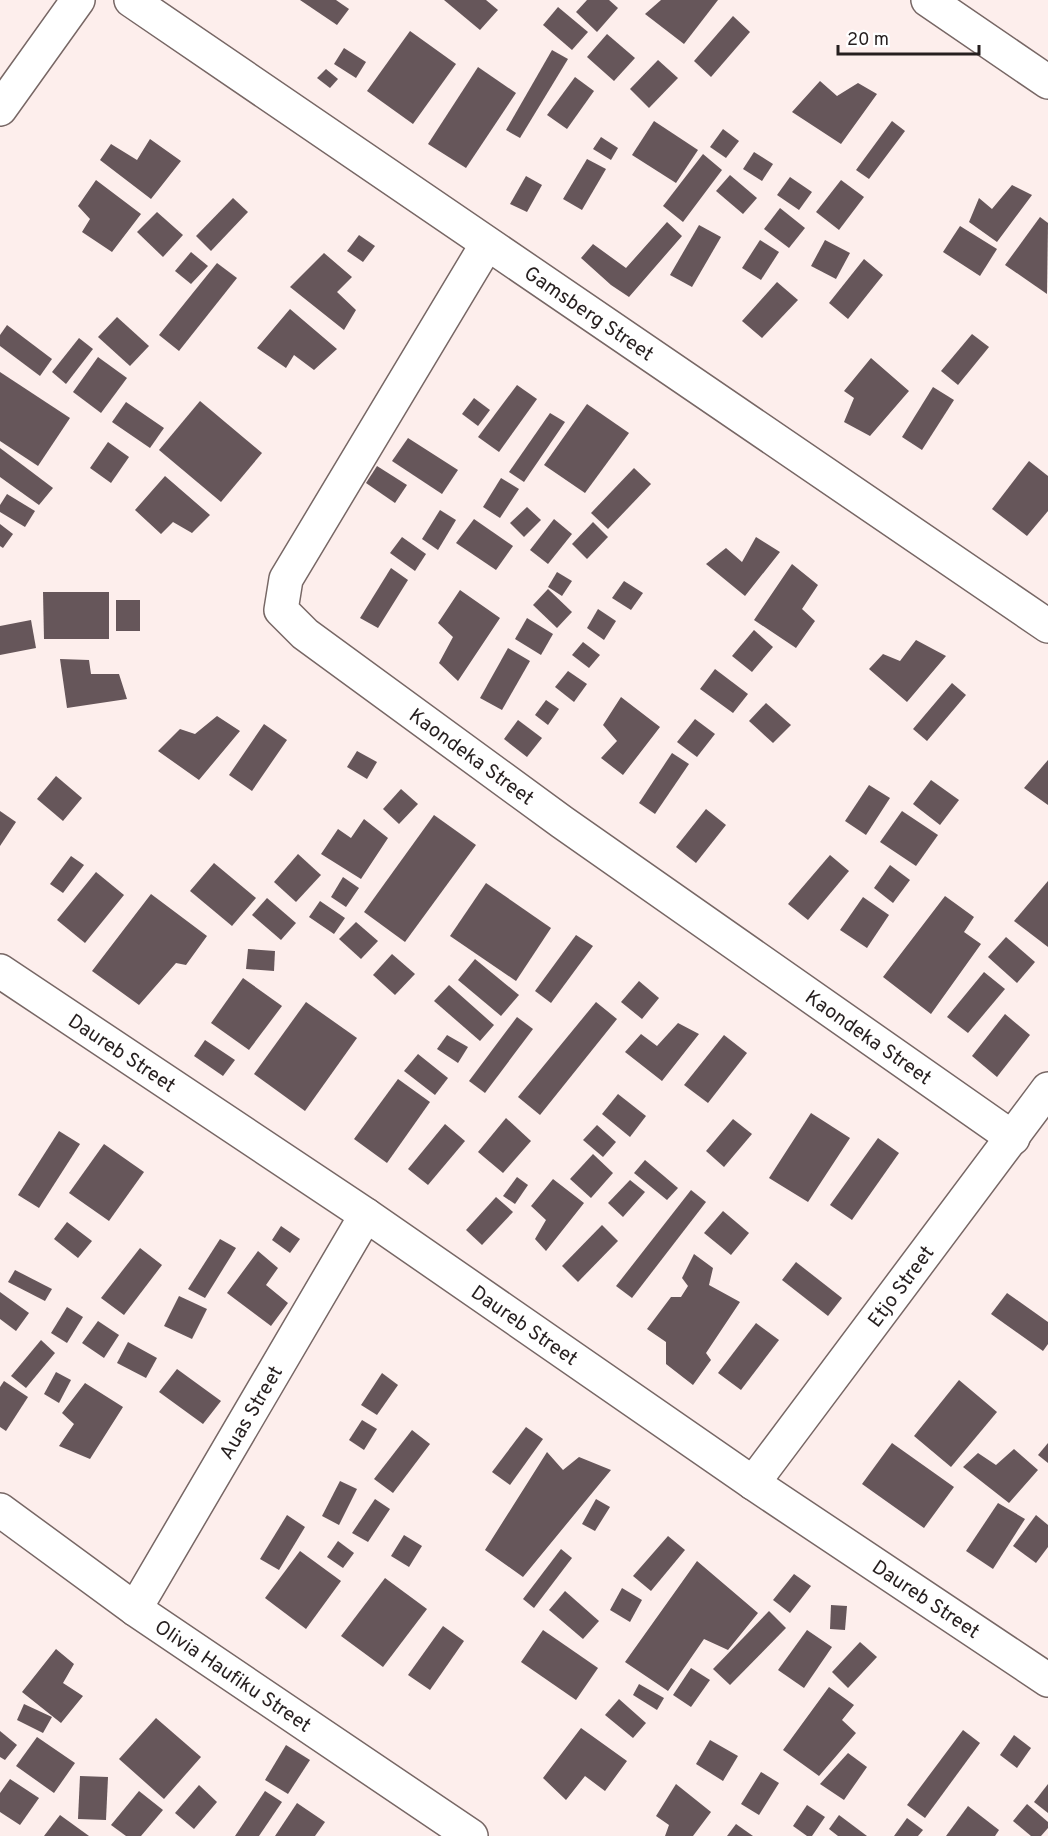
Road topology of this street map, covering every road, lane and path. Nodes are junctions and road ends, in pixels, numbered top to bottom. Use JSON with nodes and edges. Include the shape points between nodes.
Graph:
{"nodes":[{"id":1,"x":78,"y":0,"type":"edge"},
{"id":2,"x":131,"y":0,"type":"edge"},
{"id":3,"x":928,"y":0,"type":"edge"},
{"id":4,"x":1048,"y":82,"type":"edge"},
{"id":5,"x":0,"y":109,"type":"edge"},
{"id":6,"x":487,"y":244,"type":"junction"},
{"id":7,"x":1048,"y":626,"type":"edge"},
{"id":8,"x":0,"y":971,"type":"edge"},
{"id":9,"x":1048,"y":1089,"type":"edge"},
{"id":10,"x":1013,"y":1137,"type":"junction"},
{"id":11,"x":366,"y":1215,"type":"junction"},
{"id":12,"x":753,"y":1483,"type":"junction"},
{"id":13,"x":0,"y":1510,"type":"edge"},
{"id":14,"x":135,"y":1609,"type":"junction"},
{"id":15,"x":1048,"y":1680,"type":"edge"},
{"id":16,"x":471,"y":1836,"type":"edge"}],
"edges":[{"from":1,"to":5,"type":"street"},
{"from":2,"to":6,"type":"street","name":"Gamsberg Street"},
{"from":3,"to":4,"type":"street"},
{"from":6,"to":7,"type":"street","name":"Gamsberg Street"},
{"from":6,"to":10,"type":"street","name":"Kaondeka Street","via":[[286,579],[281,610],[305,634],[562,822]]},
{"from":8,"to":11,"type":"street","name":"Daureb Street"},
{"from":9,"to":10,"type":"street","name":"Etjo Street"},
{"from":10,"to":12,"type":"street","name":"Etjo Street"},
{"from":11,"to":12,"type":"street","name":"Daureb Street"},
{"from":11,"to":14,"type":"street","name":"Auas Street"},
{"from":12,"to":15,"type":"street","name":"Daureb Street"},
{"from":13,"to":14,"type":"street","name":"Olivia Haufiku Street"},
{"from":14,"to":16,"type":"street","name":"Olivia Haufiku Street"}]}
